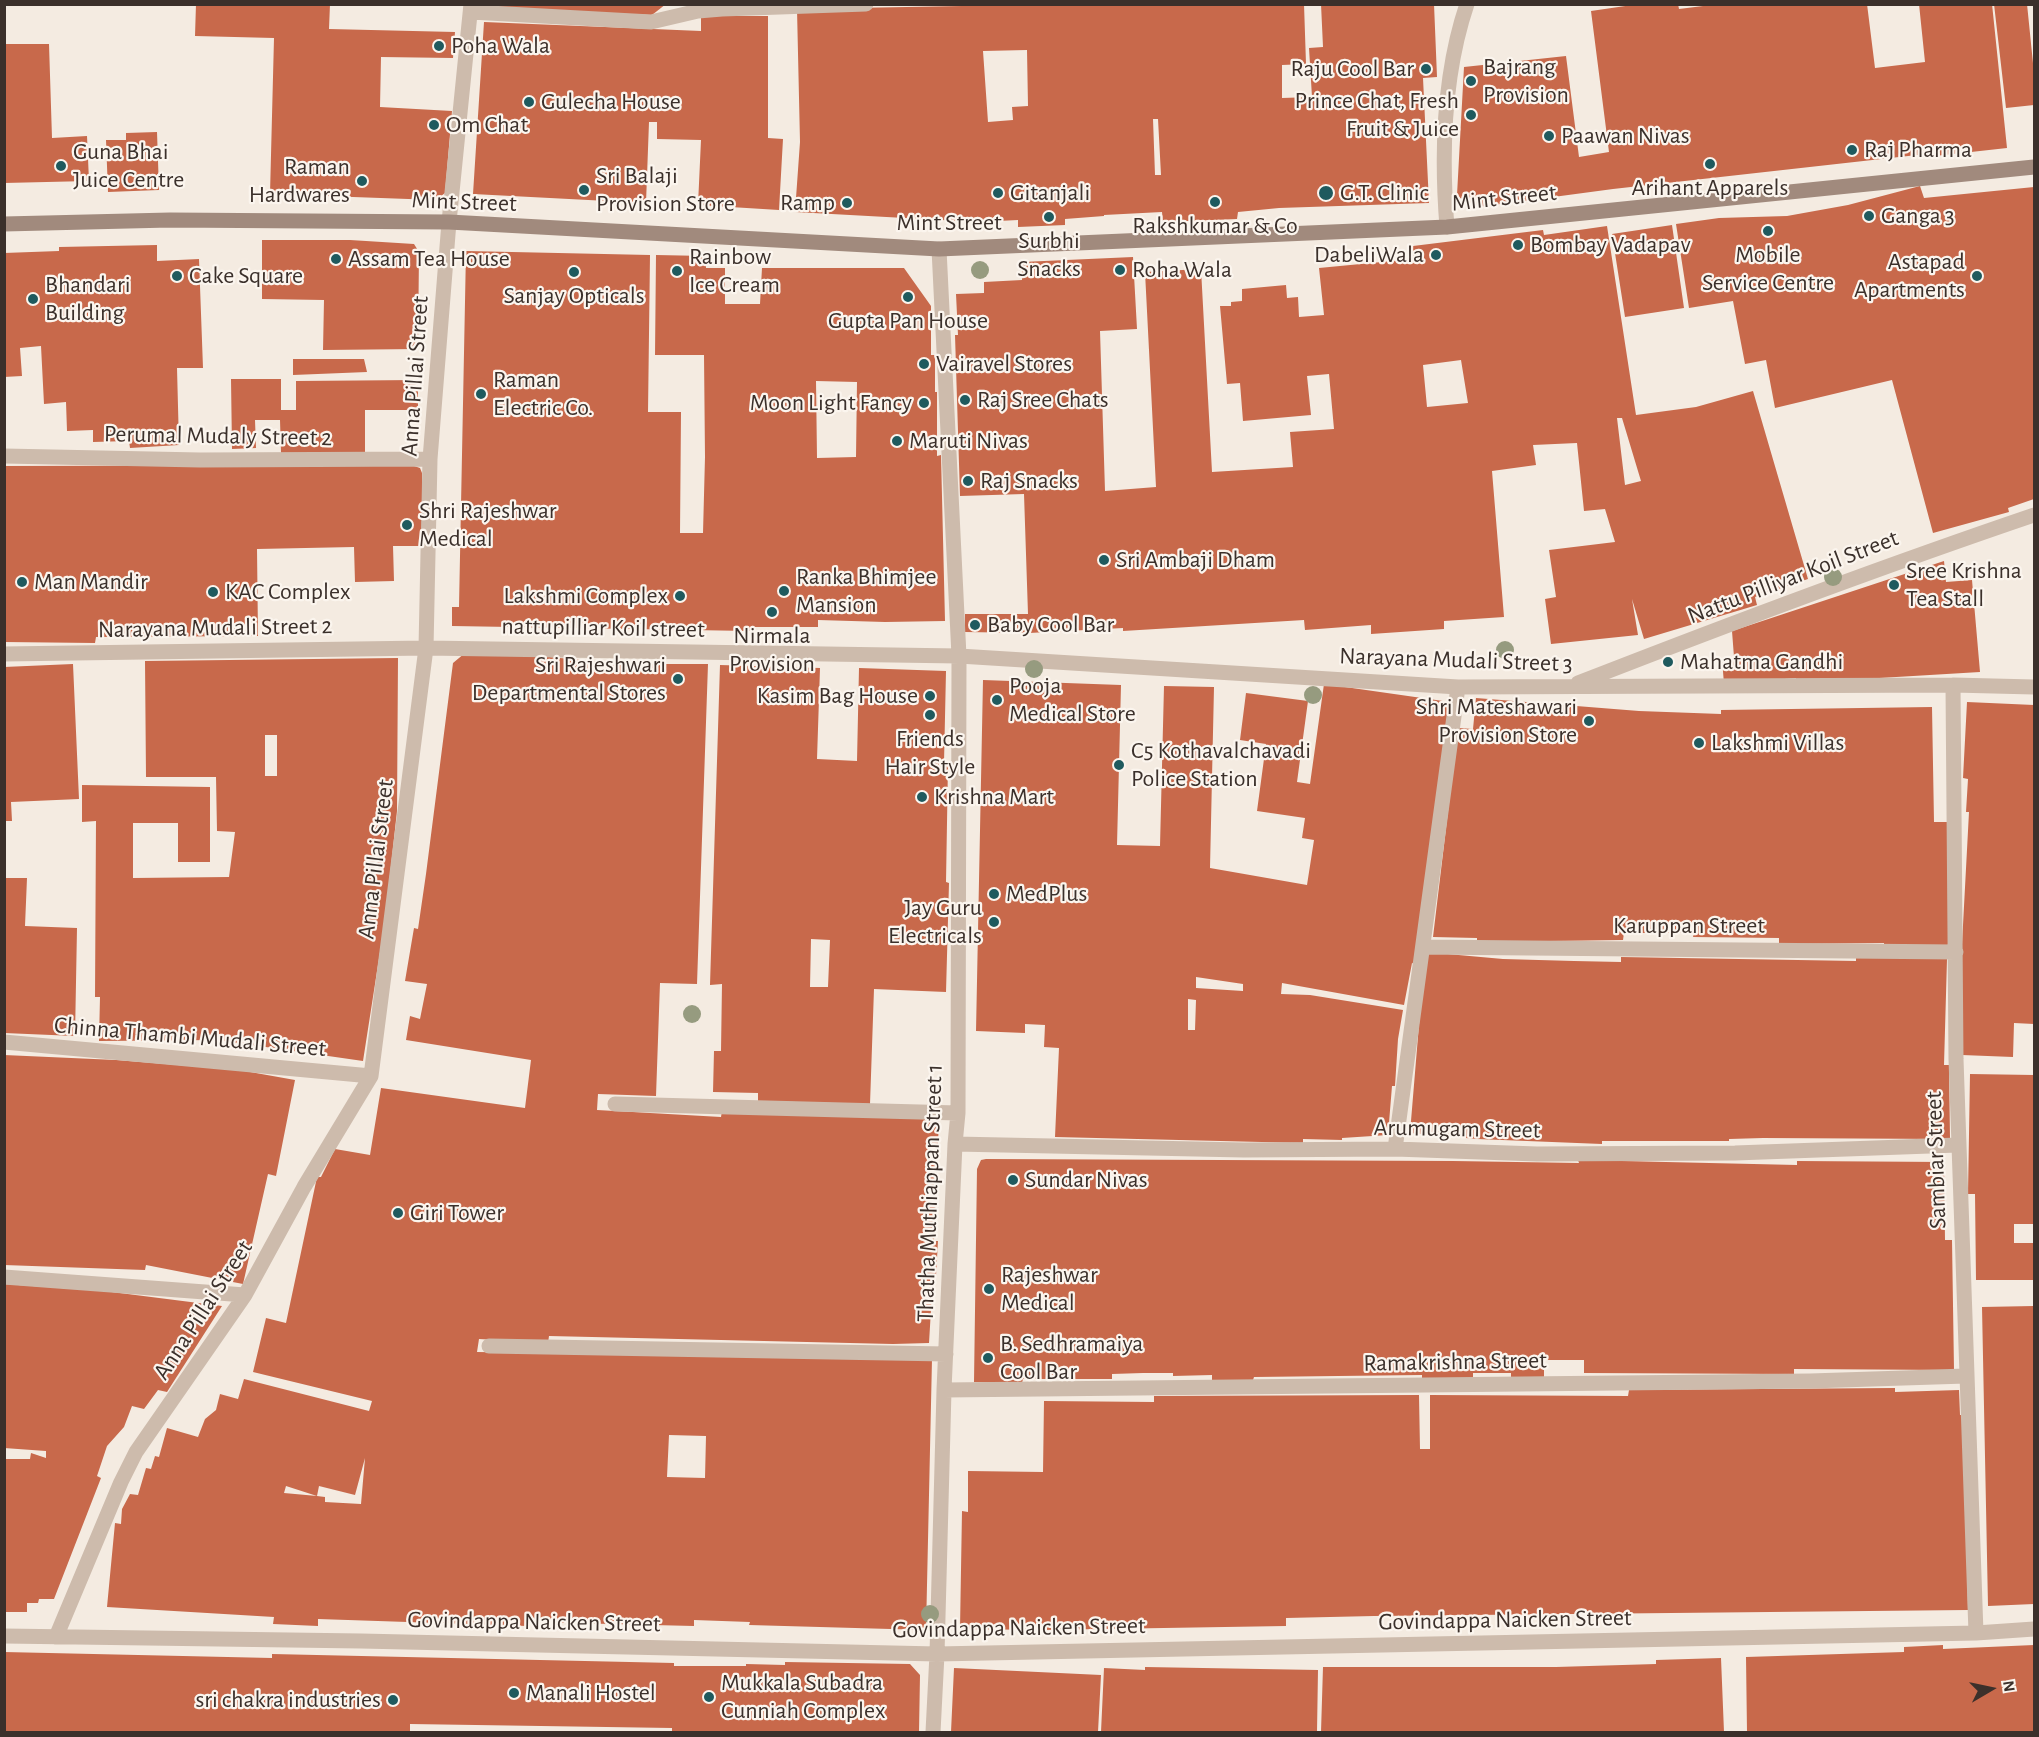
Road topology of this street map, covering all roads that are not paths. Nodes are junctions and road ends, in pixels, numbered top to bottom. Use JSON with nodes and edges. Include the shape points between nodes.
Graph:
{"nodes":[{"id":1,"x":866,"y":4,"type":"edge"},
{"id":2,"x":1467,"y":4,"type":"edge"},
{"id":3,"x":471,"y":8,"type":"edge"},
{"id":4,"x":2034,"y":167,"type":"edge"},
{"id":5,"x":449,"y":222,"type":"junction"},
{"id":6,"x":4,"y":224,"type":"edge"},
{"id":7,"x":1447,"y":227,"type":"junction"},
{"id":8,"x":939,"y":249,"type":"junction"},
{"id":9,"x":4,"y":456,"type":"edge"},
{"id":10,"x":430,"y":459,"type":"junction"},
{"id":11,"x":2034,"y":515,"type":"edge"},
{"id":12,"x":426,"y":648,"type":"junction"},
{"id":13,"x":4,"y":654,"type":"edge"},
{"id":14,"x":959,"y":656,"type":"junction"},
{"id":15,"x":1953,"y":685,"type":"junction"},
{"id":16,"x":1570,"y":686,"type":"junction"},
{"id":17,"x":1458,"y":687,"type":"junction"},
{"id":18,"x":2034,"y":687,"type":"edge"},
{"id":19,"x":1423,"y":947,"type":"junction"},
{"id":20,"x":1956,"y":952,"type":"junction"},
{"id":21,"x":4,"y":1042,"type":"edge"},
{"id":22,"x":371,"y":1076,"type":"junction"},
{"id":23,"x":615,"y":1104,"type":"dead end"},
{"id":24,"x":958,"y":1113,"type":"junction"},
{"id":25,"x":955,"y":1144,"type":"junction"},
{"id":26,"x":1958,"y":1145,"type":"junction"},
{"id":27,"x":1395,"y":1149,"type":"junction"},
{"id":28,"x":4,"y":1277,"type":"edge"},
{"id":29,"x":245,"y":1295,"type":"junction"},
{"id":30,"x":489,"y":1346,"type":"dead end"},
{"id":31,"x":946,"y":1354,"type":"junction"},
{"id":32,"x":1966,"y":1376,"type":"junction"},
{"id":33,"x":944,"y":1390,"type":"junction"},
{"id":34,"x":2034,"y":1629,"type":"edge"},
{"id":35,"x":1976,"y":1633,"type":"junction"},
{"id":36,"x":4,"y":1636,"type":"edge"},
{"id":37,"x":56,"y":1637,"type":"junction"},
{"id":38,"x":938,"y":1654,"type":"junction"},
{"id":39,"x":933,"y":1732,"type":"edge"}],
"edges":[{"from":1,"to":3,"type":"street","via":[[710,10],[651,22]]},
{"from":2,"to":7,"type":"street","via":[[1457,37],[1446,120]]},
{"from":3,"to":5,"type":"street","name":"Anna Pillai Street"},
{"from":4,"to":7,"type":"street","name":"Mint Street"},
{"from":5,"to":6,"type":"street","name":"Mint Street","via":[[170,220]]},
{"from":5,"to":8,"type":"street","name":"Mint Street"},
{"from":5,"to":10,"type":"street","name":"Anna Pillai Street"},
{"from":7,"to":8,"type":"street","name":"Mint Street"},
{"from":8,"to":14,"type":"street","name":"Thatha Muthiappan Street 1"},
{"from":9,"to":10,"type":"street","name":"Perumal Mudaly Street 2"},
{"from":10,"to":12,"type":"street","name":"Anna Pillai Street"},
{"from":11,"to":16,"type":"street","name":"Nattu Pilliyar Koil Street","via":[[1734,622]]},
{"from":12,"to":13,"type":"street","name":"Narayana Mudali Street 2"},
{"from":12,"to":14,"type":"street","name":"nattupilliar Koil street"},
{"from":12,"to":22,"type":"street","name":"Anna Pillai Street"},
{"from":14,"to":17,"type":"street","name":"Narayana Mudali Street 3"},
{"from":14,"to":24,"type":"street","name":"Thatha Muthiappan Street 1"},
{"from":15,"to":16,"type":"street","name":"Narayana Mudali Street 3"},
{"from":15,"to":18,"type":"street","name":"Narayana Mudali Street 3"},
{"from":15,"to":20,"type":"street","name":"Sambiar Street"},
{"from":16,"to":17,"type":"street","name":"Narayana Mudali Street 3"},
{"from":17,"to":19,"type":"street"},
{"from":19,"to":20,"type":"street","name":"Karuppan Street"},
{"from":19,"to":27,"type":"street"},
{"from":20,"to":26,"type":"street","name":"Sambiar Street"},
{"from":21,"to":22,"type":"street","name":"Chinna Thambi Mudali Street"},
{"from":22,"to":29,"type":"street","name":"Anna Pillai Street"},
{"from":23,"to":24,"type":"street"},
{"from":24,"to":25,"type":"street","name":"Thatha Muthiappan Street 1"},
{"from":25,"to":27,"type":"street","name":"Arumugam Street"},
{"from":25,"to":31,"type":"street","name":"Thatha Muthiappan Street 1"},
{"from":26,"to":27,"type":"street","name":"Arumugam Street","via":[[1735,1153],[1537,1154]]},
{"from":26,"to":32,"type":"street","name":"Sambiar Street"},
{"from":28,"to":29,"type":"street"},
{"from":29,"to":37,"type":"street","name":"Anna Pillai Street","via":[[136,1452]]},
{"from":30,"to":31,"type":"street"},
{"from":31,"to":33,"type":"street","name":"Thatha Muthiappan Street 1"},
{"from":32,"to":33,"type":"street","name":"Ramakrishna Street"},
{"from":32,"to":35,"type":"street","name":"Sambiar Street"},
{"from":33,"to":38,"type":"street","name":"Thatha Muthiappan Street 1"},
{"from":34,"to":35,"type":"street","name":"Govindappa Naicken Street"},
{"from":35,"to":38,"type":"street","name":"Govindappa Naicken Street"},
{"from":36,"to":37,"type":"street","name":"Govindappa Naicken Street"},
{"from":37,"to":38,"type":"street","name":"Govindappa Naicken Street"},
{"from":38,"to":39,"type":"street","name":"Thatha Muthiappan Street 1"}]}
